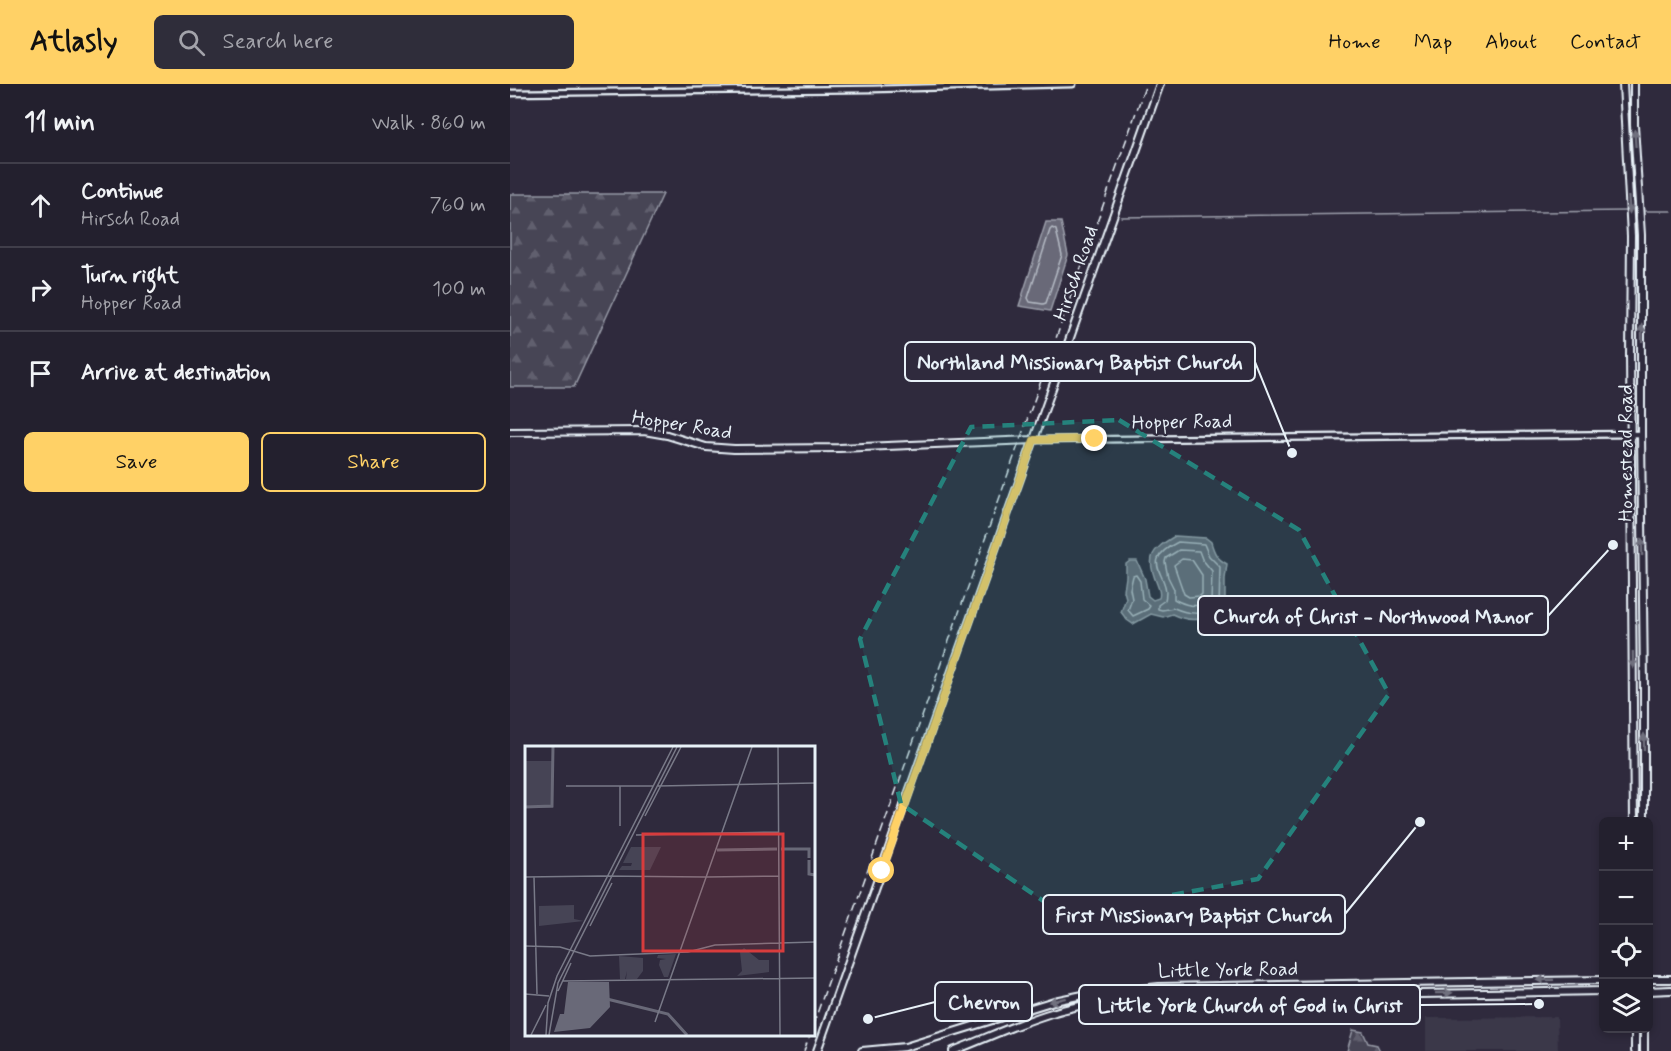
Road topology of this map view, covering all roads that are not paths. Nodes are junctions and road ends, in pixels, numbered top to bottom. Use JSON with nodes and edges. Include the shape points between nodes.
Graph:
{"nodes":[{"id":1,"x":1073,"y":84,"type":"edge"},
{"id":2,"x":1160,"y":84,"type":"edge"},
{"id":3,"x":1623,"y":84,"type":"edge"},
{"id":4,"x":1634,"y":84,"type":"edge"},
{"id":5,"x":510,"y":93,"type":"edge"},
{"id":6,"x":1631,"y":236,"type":"junction"},
{"id":7,"x":1641,"y":236,"type":"junction"},
{"id":8,"x":1642,"y":354,"type":"junction"},
{"id":9,"x":1630,"y":355,"type":"junction"},
{"id":10,"x":510,"y":432,"type":"edge"},
{"id":11,"x":1631,"y":434,"type":"junction"},
{"id":12,"x":1641,"y":434,"type":"junction"},
{"id":13,"x":1034,"y":440,"type":"junction"},
{"id":14,"x":1641,"y":506,"type":"junction"},
{"id":15,"x":1632,"y":507,"type":"junction"},
{"id":16,"x":1633,"y":623,"type":"junction"},
{"id":17,"x":1643,"y":623,"type":"junction"},
{"id":18,"x":1633,"y":774,"type":"junction"},
{"id":19,"x":1643,"y":774,"type":"junction"},
{"id":20,"x":1634,"y":817,"type":"edge"},
{"id":21,"x":1644,"y":817,"type":"edge"},
{"id":22,"x":1671,"y":979,"type":"edge"},
{"id":23,"x":1599,"y":980,"type":"edge"},
{"id":24,"x":1653,"y":980,"type":"edge"},
{"id":25,"x":1352,"y":983,"type":"junction"},
{"id":26,"x":1334,"y":984,"type":"junction"},
{"id":27,"x":1180,"y":986,"type":"junction"},
{"id":28,"x":1140,"y":988,"type":"junction"},
{"id":29,"x":1671,"y":990,"type":"edge"},
{"id":30,"x":1599,"y":991,"type":"edge"},
{"id":31,"x":1653,"y":991,"type":"edge"},
{"id":32,"x":1351,"y":995,"type":"junction"},
{"id":33,"x":1334,"y":996,"type":"junction"},
{"id":34,"x":1180,"y":999,"type":"junction"},
{"id":35,"x":1140,"y":1000,"type":"junction"},
{"id":36,"x":1635,"y":1033,"type":"edge"},
{"id":37,"x":1644,"y":1033,"type":"edge"},
{"id":38,"x":817,"y":1051,"type":"edge"},
{"id":39,"x":862,"y":1051,"type":"edge"},
{"id":40,"x":953,"y":1051,"type":"edge"},
{"id":41,"x":1635,"y":1051,"type":"edge"},
{"id":42,"x":1644,"y":1051,"type":"edge"}],
"edges":[{"from":1,"to":5,"type":"street"},
{"from":2,"to":13,"type":"main road","name":"Hirsch Road"},
{"from":3,"to":6,"type":"main road","name":"Homestead Road","one_way":true},
{"from":7,"to":4,"type":"main road","name":"Homestead Road","one_way":true},
{"from":6,"to":7,"type":"main road"},
{"from":6,"to":9,"type":"main road","name":"Homestead Road"},
{"from":8,"to":7,"type":"main road","name":"Homestead Road","one_way":true},
{"from":8,"to":9,"type":"main road"},
{"from":8,"to":12,"type":"main road","name":"Homestead Road"},
{"from":9,"to":11,"type":"main road","name":"Homestead Road"},
{"from":10,"to":13,"type":"main road","name":"Hopper Road","via":[[644,431],[706,447],[734,449]]},
{"from":11,"to":12,"type":"street","name":"Hopper Road"},
{"from":11,"to":13,"type":"street","name":"Hopper Road"},
{"from":11,"to":15,"type":"main road","name":"Homestead Road"},
{"from":12,"to":14,"type":"main road","name":"Homestead Road"},
{"from":13,"to":38,"type":"main road","name":"Hirsch Road"},
{"from":14,"to":15,"type":"main road"},
{"from":17,"to":14,"type":"main road","name":"Homestead Road","one_way":true},
{"from":15,"to":16,"type":"main road","name":"Homestead Road"},
{"from":16,"to":17,"type":"main road"},
{"from":16,"to":18,"type":"main road","name":"Homestead Road","one_way":true},
{"from":19,"to":17,"type":"main road","name":"Homestead Road","one_way":true},
{"from":18,"to":19,"type":"main road"},
{"from":18,"to":20,"type":"main road","name":"Homestead Road"},
{"from":19,"to":21,"type":"main road","name":"Homestead Road"},
{"from":22,"to":24,"type":"main road"},
{"from":23,"to":25,"type":"main road","name":"Little York Road","one_way":true},
{"from":25,"to":26,"type":"main road","name":"Little York Road"},
{"from":25,"to":32,"type":"main road"},
{"from":26,"to":27,"type":"main road","name":"Little York Road"},
{"from":26,"to":33,"type":"main road"},
{"from":27,"to":28,"type":"main road","name":"Little York Road"},
{"from":27,"to":34,"type":"main road"},
{"from":28,"to":35,"type":"main road"},
{"from":28,"to":39,"type":"main road","name":"Little York Road","one_way":true,"via":[[1083,994],[905,1047]]},
{"from":29,"to":31,"type":"main road"},
{"from":32,"to":30,"type":"main road","name":"Little York Road","one_way":true},
{"from":32,"to":33,"type":"main road","name":"Little York Road"},
{"from":33,"to":34,"type":"main road","name":"Little York Road"},
{"from":34,"to":35,"type":"main road","name":"Little York Road"},
{"from":35,"to":40,"type":"main road","name":"Little York Road","via":[[1063,1009]]},
{"from":36,"to":41,"type":"main road"},
{"from":37,"to":42,"type":"main road"}]}
